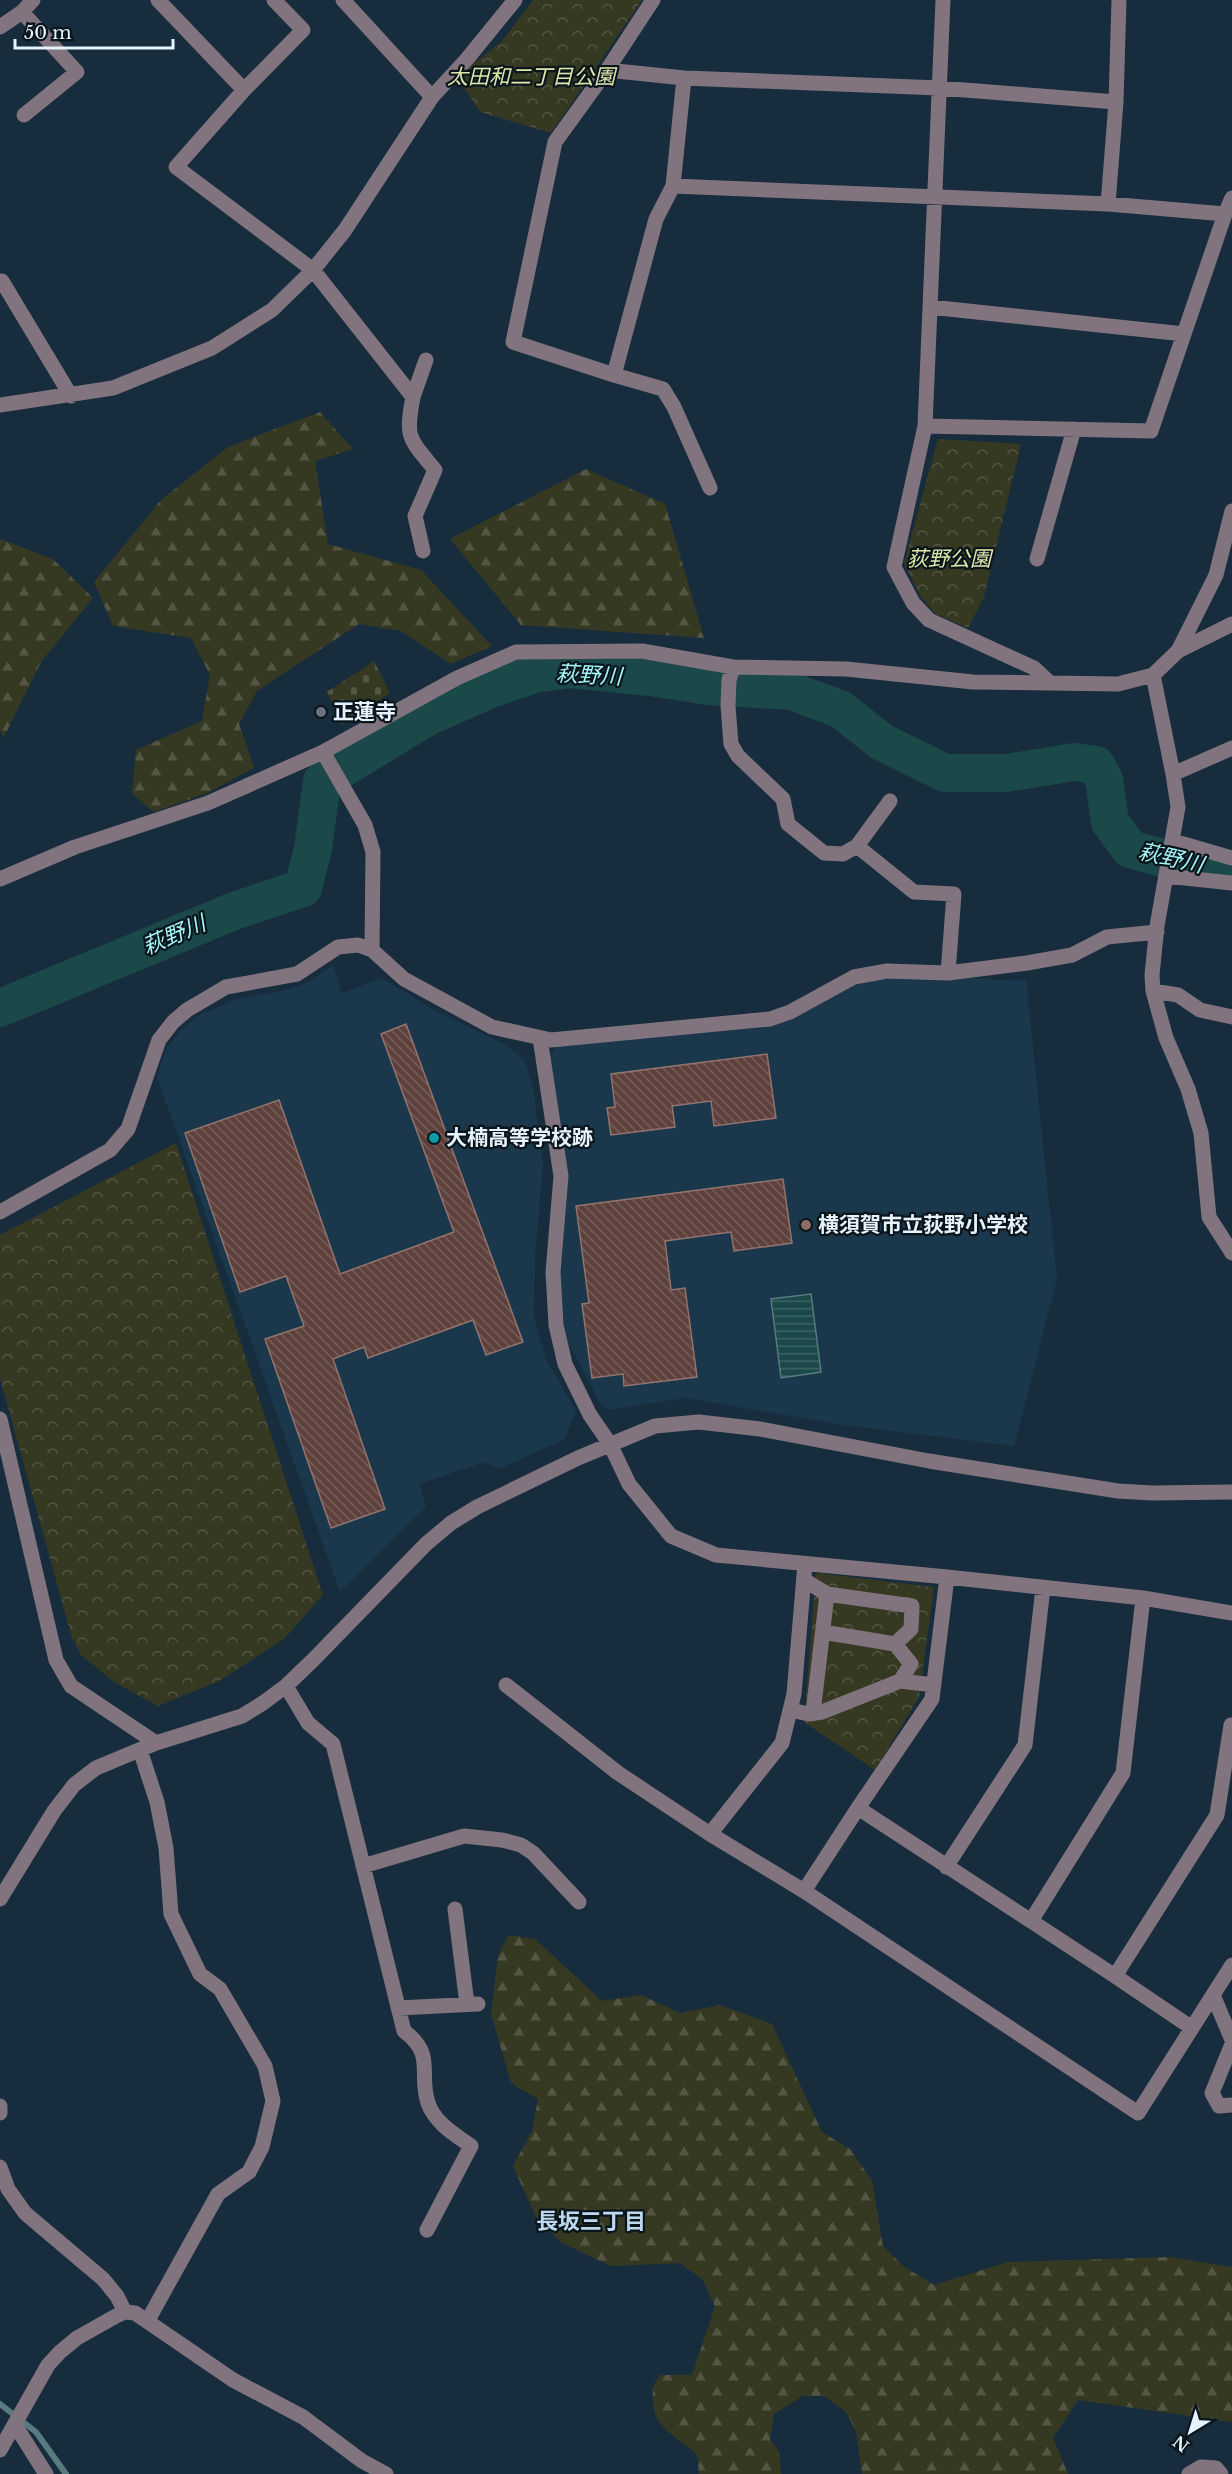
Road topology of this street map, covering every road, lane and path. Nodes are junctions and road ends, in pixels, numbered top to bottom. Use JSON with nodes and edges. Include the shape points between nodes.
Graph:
{"nodes":[{"id":1,"x":33,"y":0,"type":"edge"},
{"id":2,"x":158,"y":0,"type":"edge"},
{"id":3,"x":274,"y":0,"type":"edge"},
{"id":4,"x":343,"y":0,"type":"edge"},
{"id":5,"x":515,"y":0,"type":"edge"},
{"id":6,"x":652,"y":0,"type":"edge"},
{"id":7,"x":944,"y":0,"type":"edge"},
{"id":8,"x":1119,"y":0,"type":"edge"},
{"id":9,"x":22,"y":12,"type":"junction"},
{"id":10,"x":0,"y":27,"type":"edge"},
{"id":11,"x":607,"y":70,"type":"junction"},
{"id":12,"x":684,"y":78,"type":"junction"},
{"id":13,"x":940,"y":88,"type":"junction"},
{"id":14,"x":244,"y":90,"type":"junction"},
{"id":15,"x":432,"y":97,"type":"junction"},
{"id":16,"x":1116,"y":102,"type":"junction"},
{"id":17,"x":24,"y":115,"type":"dead end"},
{"id":18,"x":673,"y":186,"type":"junction"},
{"id":19,"x":935,"y":195,"type":"junction"},
{"id":20,"x":1232,"y":198,"type":"edge"},
{"id":21,"x":1108,"y":204,"type":"junction"},
{"id":22,"x":1225,"y":214,"type":"junction"},
{"id":23,"x":313,"y":270,"type":"junction"},
{"id":24,"x":2,"y":281,"type":"dead end"},
{"id":25,"x":930,"y":307,"type":"junction"},
{"id":26,"x":1184,"y":334,"type":"junction"},
{"id":27,"x":426,"y":360,"type":"dead end"},
{"id":28,"x":614,"y":375,"type":"junction"},
{"id":29,"x":71,"y":396,"type":"junction"},
{"id":30,"x":413,"y":398,"type":"junction"},
{"id":31,"x":0,"y":405,"type":"edge"},
{"id":32,"x":925,"y":426,"type":"junction"},
{"id":33,"x":1074,"y":429,"type":"junction"},
{"id":34,"x":710,"y":488,"type":"dead end"},
{"id":35,"x":1232,"y":512,"type":"edge"},
{"id":36,"x":423,"y":550,"type":"dead end"},
{"id":37,"x":1037,"y":559,"type":"dead end"},
{"id":38,"x":1232,"y":624,"type":"edge"},
{"id":39,"x":1178,"y":651,"type":"junction"},
{"id":40,"x":731,"y":673,"type":"junction"},
{"id":41,"x":1153,"y":675,"type":"junction"},
{"id":42,"x":1050,"y":683,"type":"junction"},
{"id":43,"x":1232,"y":748,"type":"edge"},
{"id":44,"x":323,"y":752,"type":"junction"},
{"id":45,"x":1173,"y":774,"type":"junction"},
{"id":46,"x":890,"y":801,"type":"dead end"},
{"id":47,"x":1173,"y":841,"type":"junction"},
{"id":48,"x":857,"y":846,"type":"junction"},
{"id":49,"x":1232,"y":858,"type":"edge"},
{"id":50,"x":1166,"y":876,"type":"junction"},
{"id":51,"x":0,"y":879,"type":"edge"},
{"id":52,"x":1232,"y":883,"type":"edge"},
{"id":53,"x":1157,"y":932,"type":"junction"},
{"id":54,"x":372,"y":950,"type":"junction"},
{"id":55,"x":948,"y":973,"type":"junction"},
{"id":56,"x":1153,"y":991,"type":"junction"},
{"id":57,"x":1232,"y":1017,"type":"edge"},
{"id":58,"x":540,"y":1038,"type":"junction"},
{"id":59,"x":0,"y":1212,"type":"edge"},
{"id":60,"x":1232,"y":1253,"type":"edge"},
{"id":61,"x":0,"y":1419,"type":"edge"},
{"id":62,"x":610,"y":1444,"type":"junction"},
{"id":63,"x":1232,"y":1492,"type":"edge"},
{"id":64,"x":805,"y":1564,"type":"junction"},
{"id":65,"x":947,"y":1577,"type":"junction"},
{"id":66,"x":804,"y":1580,"type":"junction"},
{"id":67,"x":1044,"y":1588,"type":"junction"},
{"id":68,"x":827,"y":1594,"type":"junction"},
{"id":69,"x":1143,"y":1599,"type":"junction"},
{"id":70,"x":1232,"y":1613,"type":"edge"},
{"id":71,"x":823,"y":1632,"type":"junction"},
{"id":72,"x":895,"y":1644,"type":"junction"},
{"id":73,"x":900,"y":1681,"type":"junction"},
{"id":74,"x":506,"y":1685,"type":"dead end"},
{"id":75,"x":934,"y":1685,"type":"junction"},
{"id":76,"x":285,"y":1686,"type":"junction"},
{"id":77,"x":790,"y":1710,"type":"junction"},
{"id":78,"x":813,"y":1713,"type":"junction"},
{"id":79,"x":1232,"y":1723,"type":"edge"},
{"id":80,"x":156,"y":1743,"type":"junction"},
{"id":81,"x":140,"y":1749,"type":"junction"},
{"id":82,"x":858,"y":1808,"type":"junction"},
{"id":83,"x":710,"y":1834,"type":"junction"},
{"id":84,"x":363,"y":1866,"type":"junction"},
{"id":85,"x":946,"y":1867,"type":"junction"},
{"id":86,"x":804,"y":1891,"type":"junction"},
{"id":87,"x":0,"y":1899,"type":"edge"},
{"id":88,"x":579,"y":1902,"type":"dead end"},
{"id":89,"x":454,"y":1909,"type":"dead end"},
{"id":90,"x":1031,"y":1921,"type":"junction"},
{"id":91,"x":1232,"y":1965,"type":"edge"},
{"id":92,"x":1115,"y":1976,"type":"junction"},
{"id":93,"x":1213,"y":1995,"type":"junction"},
{"id":94,"x":398,"y":2008,"type":"junction"},
{"id":95,"x":1192,"y":2028,"type":"junction"},
{"id":96,"x":1232,"y":2040,"type":"edge"},
{"id":97,"x":1232,"y":2044,"type":"edge"},
{"id":98,"x":1232,"y":2105,"type":"edge"},
{"id":99,"x":0,"y":2106,"type":"edge"},
{"id":100,"x":0,"y":2113,"type":"edge"},
{"id":101,"x":0,"y":2167,"type":"edge"},
{"id":102,"x":427,"y":2230,"type":"dead end"},
{"id":103,"x":125,"y":2312,"type":"junction"},
{"id":104,"x":148,"y":2320,"type":"junction"},
{"id":105,"x":15,"y":2425,"type":"junction"},
{"id":106,"x":0,"y":2450,"type":"edge"},
{"id":107,"x":46,"y":2474,"type":"edge"},
{"id":108,"x":387,"y":2474,"type":"edge"},
{"id":109,"x":1189,"y":2474,"type":"edge"},
{"id":110,"x":1221,"y":2474,"type":"edge"}],
"edges":[{"from":1,"to":9,"type":"street"},
{"from":2,"to":14,"type":"street"},
{"from":3,"to":14,"type":"street","via":[[303,30]]},
{"from":4,"to":15,"type":"street"},
{"from":5,"to":15,"type":"street"},
{"from":6,"to":11,"type":"street"},
{"from":7,"to":13,"type":"street"},
{"from":8,"to":16,"type":"street"},
{"from":9,"to":10,"type":"street"},
{"from":9,"to":17,"type":"street","via":[[77,72]]},
{"from":11,"to":12,"type":"street"},
{"from":11,"to":28,"type":"street","via":[[555,141],[513,342]]},
{"from":12,"to":13,"type":"street"},
{"from":12,"to":18,"type":"street"},
{"from":13,"to":16,"type":"street"},
{"from":13,"to":19,"type":"street"},
{"from":14,"to":23,"type":"street","via":[[176,167]]},
{"from":15,"to":23,"type":"street","via":[[345,230]]},
{"from":16,"to":21,"type":"street"},
{"from":18,"to":19,"type":"street"},
{"from":18,"to":28,"type":"street","via":[[656,219]]},
{"from":19,"to":21,"type":"street"},
{"from":19,"to":25,"type":"street"},
{"from":20,"to":22,"type":"street"},
{"from":21,"to":22,"type":"street"},
{"from":22,"to":26,"type":"street"},
{"from":23,"to":29,"type":"street","via":[[272,310],[212,348],[112,388]]},
{"from":23,"to":30,"type":"street"},
{"from":24,"to":29,"type":"street"},
{"from":25,"to":26,"type":"street"},
{"from":25,"to":32,"type":"street"},
{"from":26,"to":33,"type":"street","via":[[1151,431]]},
{"from":27,"to":30,"type":"street"},
{"from":28,"to":34,"type":"street","via":[[663,389]]},
{"from":29,"to":31,"type":"street"},
{"from":30,"to":36,"type":"street","via":[[408,423],[411,441],[435,470],[415,516]]},
{"from":32,"to":33,"type":"street"},
{"from":32,"to":42,"type":"street","via":[[894,567],[913,603],[929,620],[1034,668]]},
{"from":33,"to":37,"type":"street"},
{"from":35,"to":39,"type":"street","via":[[1216,575]]},
{"from":38,"to":39,"type":"street"},
{"from":39,"to":41,"type":"street"},
{"from":40,"to":42,"type":"street","via":[[846,669],[973,682]]},
{"from":40,"to":44,"type":"street","via":[[642,651],[516,652],[457,678]]},
{"from":40,"to":48,"type":"street","via":[[730,744],[738,756],[783,799],[788,824],[824,853],[843,854]]},
{"from":41,"to":42,"type":"street","via":[[1118,684]]},
{"from":41,"to":45,"type":"street"},
{"from":43,"to":45,"type":"street"},
{"from":44,"to":51,"type":"street","via":[[208,803],[75,847]]},
{"from":44,"to":54,"type":"street","via":[[365,825],[373,852]]},
{"from":45,"to":47,"type":"street","via":[[1178,807]]},
{"from":46,"to":48,"type":"street"},
{"from":47,"to":49,"type":"street"},
{"from":47,"to":50,"type":"street"},
{"from":48,"to":55,"type":"street","via":[[914,892],[954,894]]},
{"from":50,"to":52,"type":"street"},
{"from":50,"to":53,"type":"street"},
{"from":53,"to":55,"type":"street","via":[[1107,937],[1072,954],[1027,963]]},
{"from":53,"to":56,"type":"street"},
{"from":54,"to":58,"type":"street","via":[[404,979],[492,1026]]},
{"from":54,"to":59,"type":"street","via":[[358,945],[338,947],[297,974],[226,987],[188,1010],[159,1040],[128,1129],[120,1140],[110,1150]]},
{"from":55,"to":58,"type":"street","via":[[887,970],[854,977],[770,1019]]},
{"from":56,"to":57,"type":"street","via":[[1178,995],[1200,1010]]},
{"from":56,"to":60,"type":"street","via":[[1201,1133],[1209,1216]]},
{"from":58,"to":62,"type":"street","via":[[561,1176],[553,1272],[556,1325],[565,1364],[590,1415]]},
{"from":61,"to":80,"type":"street","via":[[56,1660],[71,1686]]},
{"from":62,"to":63,"type":"street","via":[[655,1426],[699,1422],[1118,1491]]},
{"from":62,"to":64,"type":"street","via":[[629,1484],[671,1536],[716,1556]]},
{"from":62,"to":76,"type":"street","via":[[451,1523]]},
{"from":64,"to":65,"type":"street"},
{"from":64,"to":66,"type":"street"},
{"from":65,"to":67,"type":"street"},
{"from":65,"to":75,"type":"street"},
{"from":66,"to":68,"type":"street"},
{"from":66,"to":77,"type":"street"},
{"from":67,"to":69,"type":"street"},
{"from":67,"to":85,"type":"street","via":[[1025,1745]]},
{"from":68,"to":71,"type":"street"},
{"from":68,"to":72,"type":"street","via":[[912,1606],[910,1629]]},
{"from":69,"to":70,"type":"street"},
{"from":69,"to":90,"type":"street","via":[[1123,1773]]},
{"from":71,"to":72,"type":"street"},
{"from":71,"to":78,"type":"street"},
{"from":72,"to":73,"type":"street","via":[[911,1664]]},
{"from":73,"to":75,"type":"street"},
{"from":73,"to":78,"type":"street"},
{"from":74,"to":83,"type":"street","via":[[618,1773]]},
{"from":75,"to":82,"type":"street","via":[[932,1700]]},
{"from":76,"to":80,"type":"street","via":[[242,1716]]},
{"from":76,"to":84,"type":"street","via":[[308,1723],[333,1744]]},
{"from":77,"to":78,"type":"street"},
{"from":77,"to":83,"type":"street","via":[[782,1743]]},
{"from":79,"to":92,"type":"street","via":[[1217,1815]]},
{"from":80,"to":81,"type":"street"},
{"from":81,"to":87,"type":"street","via":[[96,1768],[74,1785],[54,1810]]},
{"from":81,"to":104,"type":"street","via":[[166,1848],[171,1914],[200,1974],[220,1989],[266,2066],[273,2101],[262,2147],[249,2172],[218,2194]]},
{"from":82,"to":85,"type":"street"},
{"from":82,"to":86,"type":"street"},
{"from":83,"to":86,"type":"street"},
{"from":84,"to":88,"type":"street","via":[[464,1836],[502,1840],[533,1853]]},
{"from":84,"to":94,"type":"street"},
{"from":85,"to":90,"type":"street"},
{"from":86,"to":95,"type":"street","via":[[1138,2113]]},
{"from":89,"to":94,"type":"street","via":[[473,2004]]},
{"from":90,"to":92,"type":"street"},
{"from":91,"to":93,"type":"street"},
{"from":92,"to":95,"type":"street"},
{"from":93,"to":95,"type":"street"},
{"from":93,"to":96,"type":"street"},
{"from":94,"to":102,"type":"street","via":[[404,2031],[417,2040],[424,2056],[427,2102],[433,2115],[471,2146]]},
{"from":97,"to":98,"type":"street","via":[[1212,2093],[1219,2106]]},
{"from":99,"to":100,"type":"street"},
{"from":101,"to":103,"type":"street","via":[[24,2213],[103,2278]]},
{"from":103,"to":104,"type":"street"},
{"from":103,"to":105,"type":"street","via":[[77,2338],[60,2352],[48,2365]]},
{"from":104,"to":108,"type":"street","via":[[233,2380],[303,2417],[362,2461]]},
{"from":105,"to":106,"type":"street"},
{"from":105,"to":107,"type":"street"},
{"from":109,"to":110,"type":"street","via":[[1201,2467],[1216,2468]]}]}
